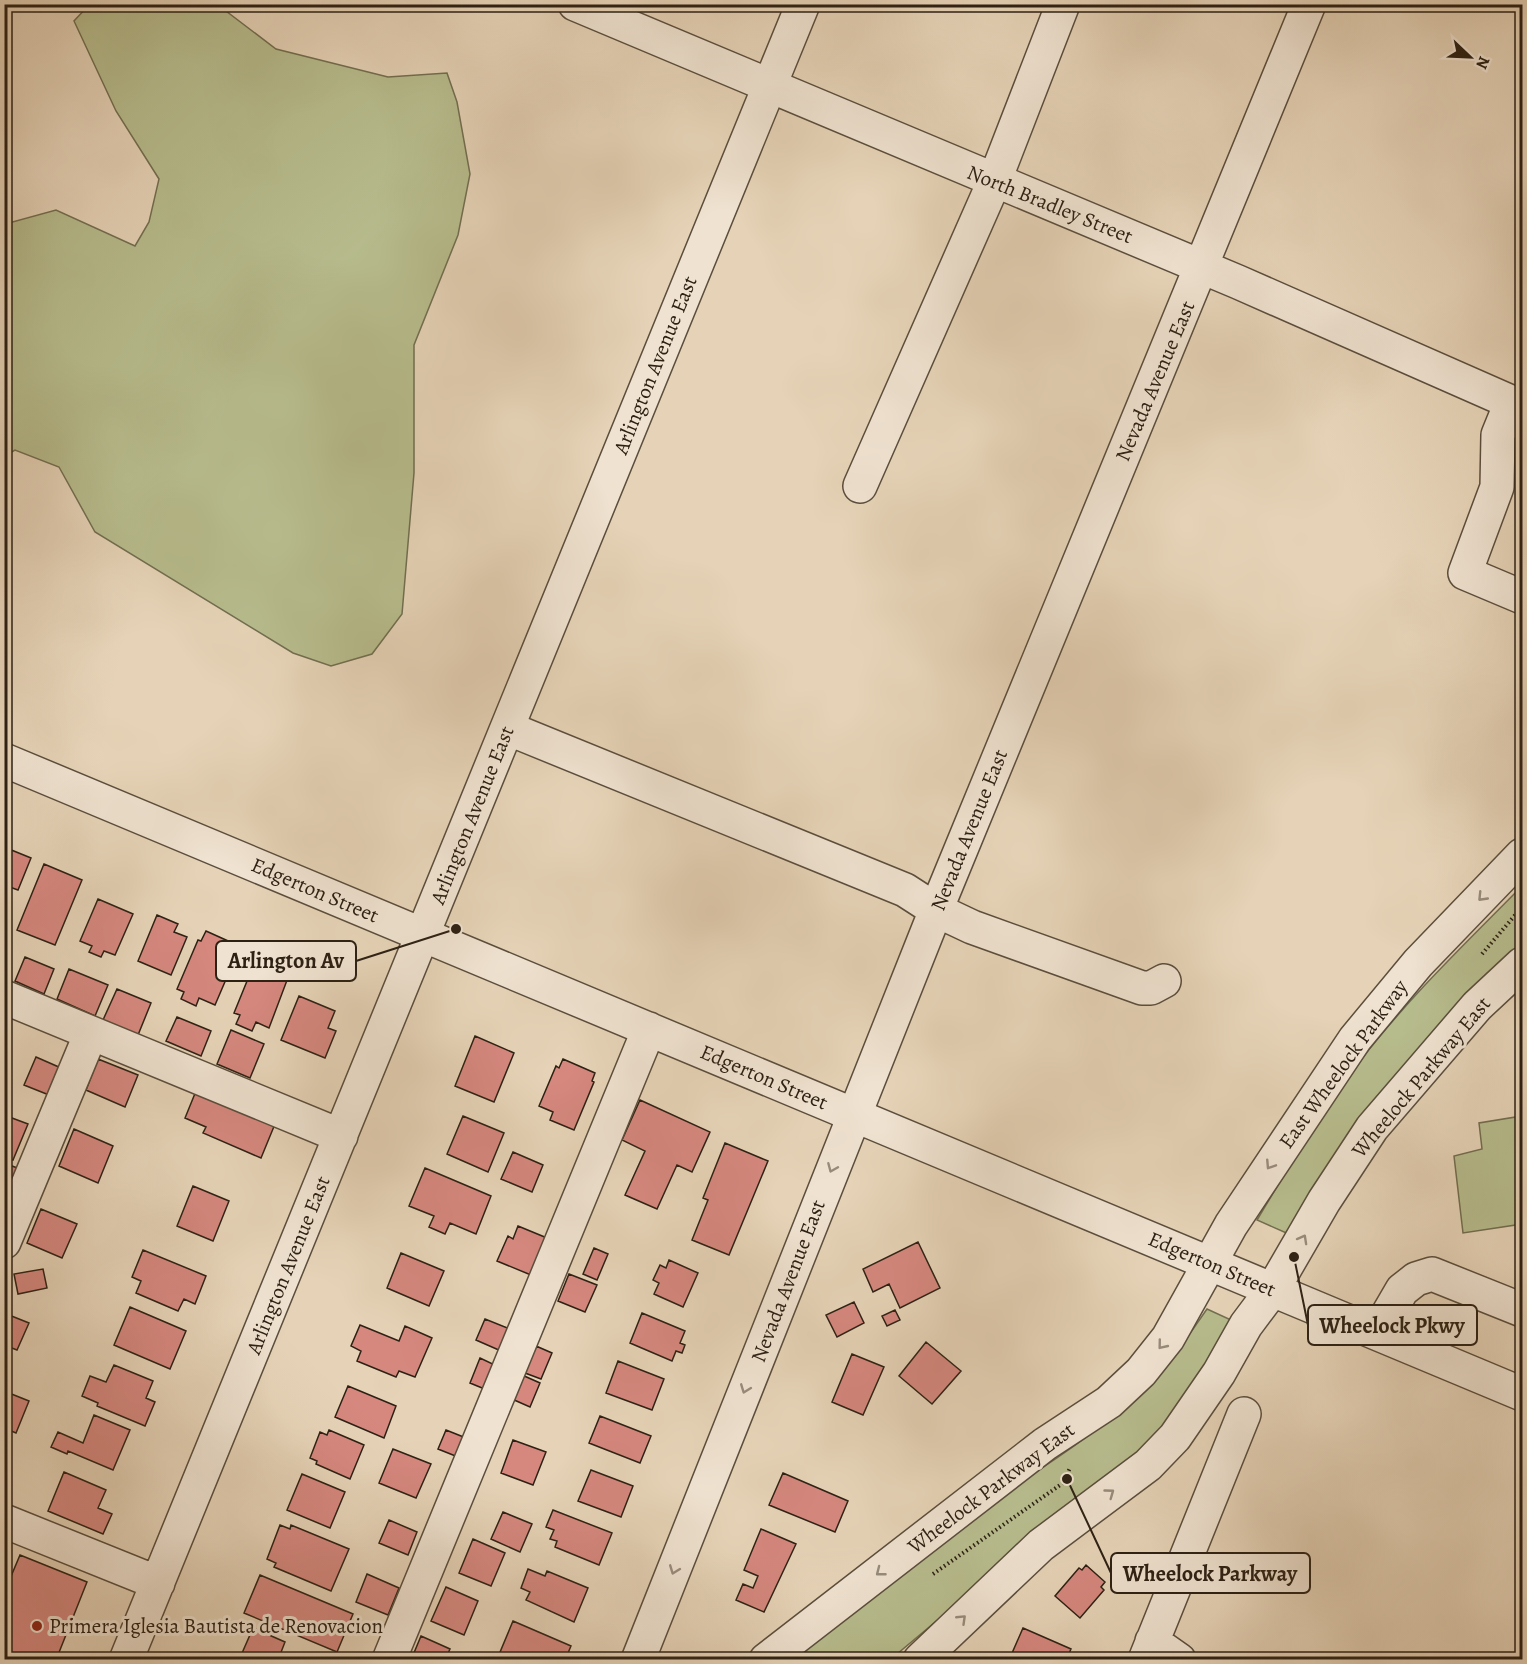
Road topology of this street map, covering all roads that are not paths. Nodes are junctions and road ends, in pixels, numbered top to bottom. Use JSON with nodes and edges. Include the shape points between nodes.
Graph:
{"nodes":[{"id":1,"x":575,"y":4,"type":"edge"},
{"id":2,"x":803,"y":4,"type":"edge"},
{"id":3,"x":1063,"y":4,"type":"edge"},
{"id":4,"x":1309,"y":4,"type":"edge"},
{"id":5,"x":770,"y":84,"type":"junction"},
{"id":6,"x":994,"y":182,"type":"junction"},
{"id":7,"x":1203,"y":267,"type":"junction"},
{"id":8,"x":1517,"y":405,"type":"edge"},
{"id":9,"x":860,"y":486,"type":"dead end"},
{"id":10,"x":1522,"y":597,"type":"edge"},
{"id":11,"x":507,"y":728,"type":"junction"},
{"id":12,"x":4,"y":760,"type":"edge"},
{"id":13,"x":1522,"y":855,"type":"edge"},
{"id":14,"x":936,"y":910,"type":"junction"},
{"id":15,"x":423,"y":935,"type":"junction"},
{"id":16,"x":1522,"y":964,"type":"edge"},
{"id":17,"x":1164,"y":981,"type":"dead end"},
{"id":18,"x":4,"y":997,"type":"edge"},
{"id":19,"x":649,"y":1029,"type":"junction"},
{"id":20,"x":91,"y":1034,"type":"junction"},
{"id":21,"x":855,"y":1114,"type":"junction"},
{"id":22,"x":341,"y":1136,"type":"junction"},
{"id":23,"x":4,"y":1242,"type":"edge"},
{"id":24,"x":1209,"y":1263,"type":"junction"},
{"id":25,"x":1273,"y":1289,"type":"junction"},
{"id":26,"x":1193,"y":1296,"type":"joint"},
{"id":27,"x":1522,"y":1310,"type":"edge"},
{"id":28,"x":1377,"y":1333,"type":"junction"},
{"id":29,"x":1522,"y":1394,"type":"edge"},
{"id":30,"x":1245,"y":1414,"type":"dead end"},
{"id":31,"x":4,"y":1521,"type":"edge"},
{"id":32,"x":158,"y":1583,"type":"junction"},
{"id":33,"x":1148,"y":1650,"type":"edge"},
{"id":34,"x":126,"y":1659,"type":"edge"},
{"id":35,"x":389,"y":1659,"type":"edge"},
{"id":36,"x":638,"y":1659,"type":"edge"},
{"id":37,"x":766,"y":1659,"type":"edge"},
{"id":38,"x":920,"y":1659,"type":"edge"},
{"id":39,"x":1179,"y":1659,"type":"edge"}],
"edges":[{"from":1,"to":5,"type":"street","name":"North Bradley Street"},
{"from":2,"to":5,"type":"street","name":"Arlington Avenue East"},
{"from":3,"to":6,"type":"street"},
{"from":4,"to":7,"type":"street","name":"Nevada Avenue East"},
{"from":5,"to":6,"type":"street","name":"North Bradley Street"},
{"from":5,"to":11,"type":"street","name":"Arlington Avenue East"},
{"from":6,"to":7,"type":"street","name":"North Bradley Street"},
{"from":6,"to":9,"type":"street"},
{"from":7,"to":8,"type":"street","name":"North Bradley Street"},
{"from":7,"to":14,"type":"street","name":"Nevada Avenue East"},
{"from":8,"to":10,"type":"street","via":[[1498,435],[1497,487],[1465,573]]},
{"from":11,"to":14,"type":"street","via":[[905,890]]},
{"from":11,"to":15,"type":"street","name":"Arlington Avenue East"},
{"from":12,"to":15,"type":"street","name":"Edgerton Street"},
{"from":13,"to":24,"type":"street","name":"East Wheelock Parkway","one_way":true,"via":[[1418,963],[1355,1039]]},
{"from":14,"to":17,"type":"street","via":[[1125,984],[1151,988]]},
{"from":14,"to":21,"type":"street","name":"Nevada Avenue East"},
{"from":15,"to":19,"type":"street","name":"Edgerton Street"},
{"from":15,"to":22,"type":"street","name":"Arlington Avenue East"},
{"from":25,"to":16,"type":"street","name":"Wheelock Parkway East","one_way":true,"via":[[1372,1128],[1477,1006]]},
{"from":18,"to":20,"type":"street"},
{"from":19,"to":21,"type":"street","name":"Edgerton Street"},
{"from":19,"to":35,"type":"street"},
{"from":20,"to":22,"type":"street"},
{"from":20,"to":23,"type":"street"},
{"from":21,"to":24,"type":"street","name":"Edgerton Street"},
{"from":21,"to":36,"type":"street","name":"Nevada Avenue East","one_way":true},
{"from":22,"to":32,"type":"street","name":"Arlington Avenue East"},
{"from":24,"to":25,"type":"street","name":"Edgerton Street"},
{"from":24,"to":26,"type":"street","name":"East Wheelock Parkway"},
{"from":25,"to":28,"type":"street","name":"Edgerton Street"},
{"from":38,"to":25,"type":"street","one_way":true,"via":[[1041,1545],[1148,1465],[1191,1415]]},
{"from":26,"to":37,"type":"street","name":"Wheelock Parkway East","one_way":true,"via":[[1168,1338],[1109,1402],[1045,1444]]},
{"from":27,"to":28,"type":"street","via":[[1432,1274],[1416,1279],[1402,1290]]},
{"from":28,"to":29,"type":"street","name":"Edgerton Street"},
{"from":30,"to":33,"type":"street"},
{"from":31,"to":32,"type":"street"},
{"from":32,"to":34,"type":"street","name":"Arlington Avenue East"},
{"from":33,"to":39,"type":"street"}]}
